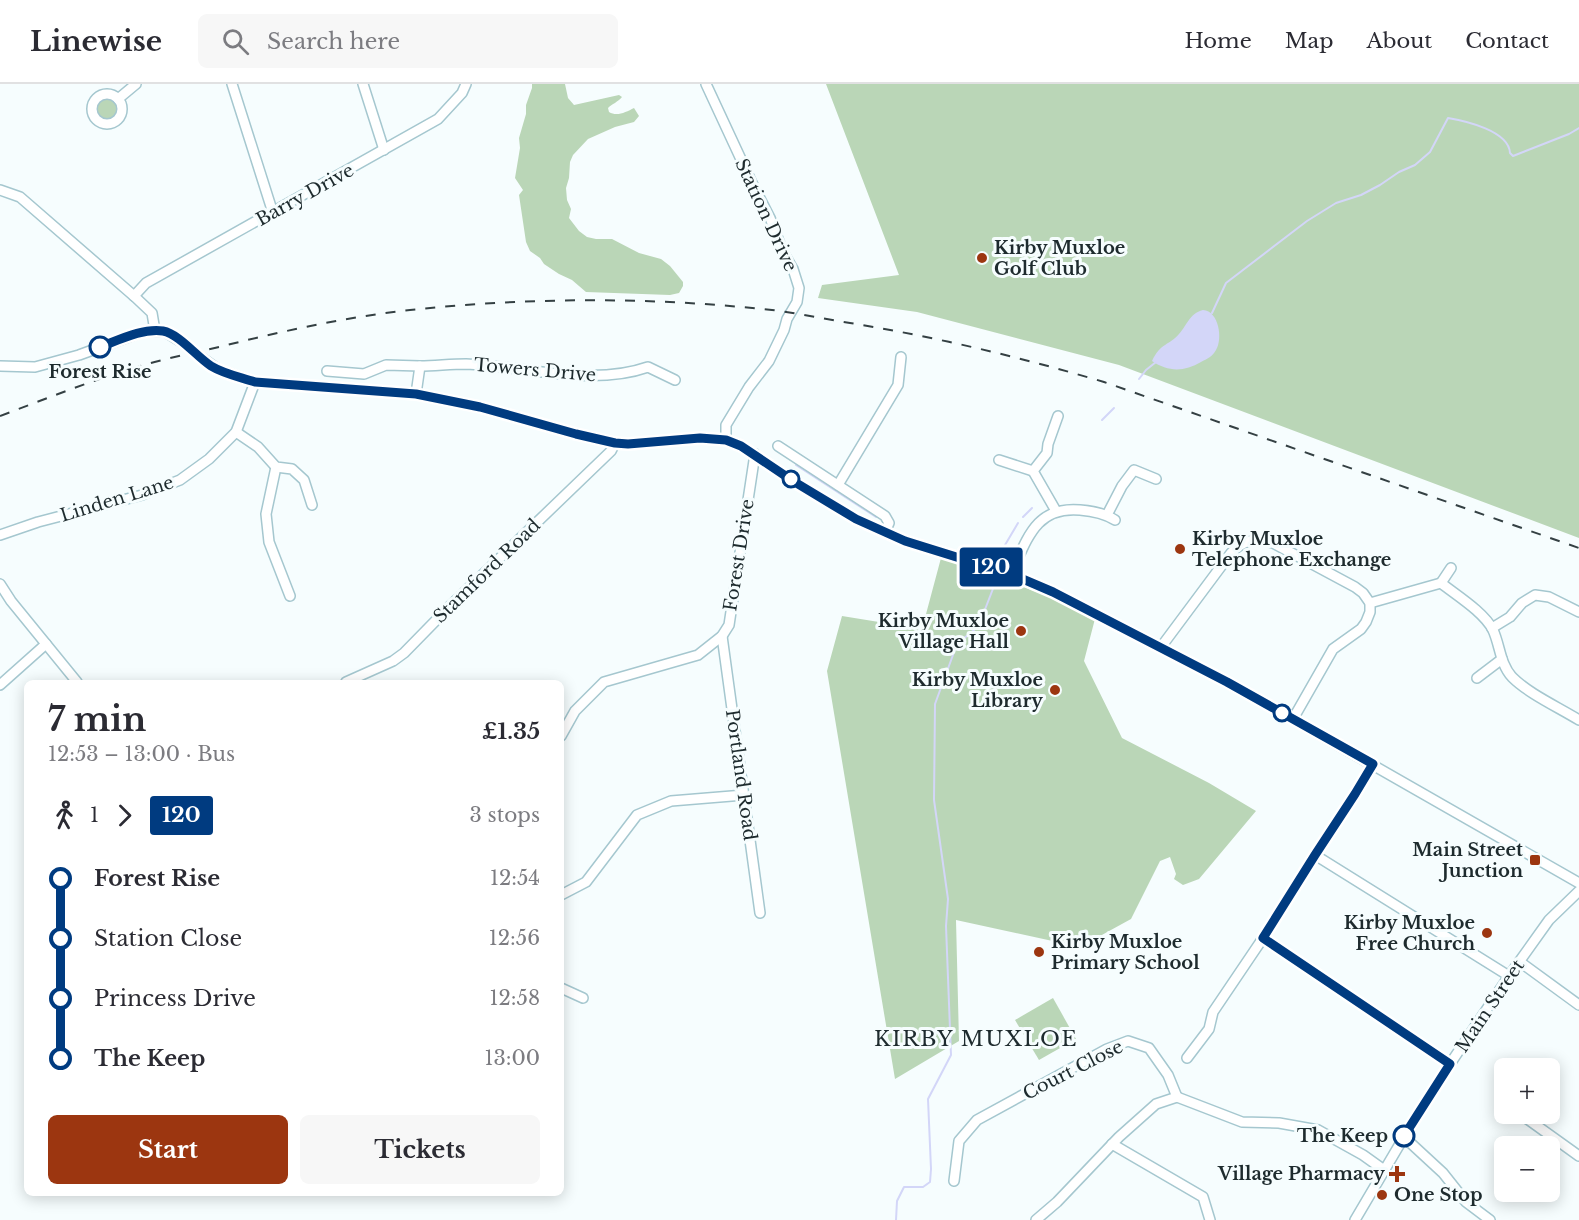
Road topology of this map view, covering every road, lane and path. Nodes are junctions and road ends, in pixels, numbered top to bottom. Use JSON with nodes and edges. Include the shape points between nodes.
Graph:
{"nodes":[{"id":1,"x":136,"y":84,"type":"edge"},
{"id":2,"x":232,"y":84,"type":"edge"},
{"id":3,"x":363,"y":84,"type":"edge"},
{"id":4,"x":466,"y":84,"type":"edge"},
{"id":5,"x":706,"y":84,"type":"edge"},
{"id":6,"x":118,"y":99,"type":"dead end"},
{"id":7,"x":384,"y":150,"type":"junction"},
{"id":8,"x":0,"y":190,"type":"edge"},
{"id":9,"x":273,"y":213,"type":"junction"},
{"id":10,"x":134,"y":296,"type":"junction"},
{"id":11,"x":155,"y":331,"type":"junction"},
{"id":12,"x":901,"y":357,"type":"dead end"},
{"id":13,"x":0,"y":366,"type":"edge"},
{"id":14,"x":420,"y":366,"type":"junction"},
{"id":15,"x":327,"y":371,"type":"dead end"},
{"id":16,"x":675,"y":380,"type":"dead end"},
{"id":17,"x":255,"y":382,"type":"junction"},
{"id":18,"x":416,"y":394,"type":"junction"},
{"id":19,"x":1058,"y":416,"type":"dead end"},
{"id":20,"x":236,"y":432,"type":"junction"},
{"id":21,"x":726,"y":440,"type":"junction"},
{"id":22,"x":615,"y":443,"type":"junction"},
{"id":23,"x":778,"y":446,"type":"dead end"},
{"id":24,"x":755,"y":454,"type":"junction"},
{"id":25,"x":999,"y":460,"type":"dead end"},
{"id":26,"x":276,"y":467,"type":"junction"},
{"id":27,"x":1033,"y":471,"type":"junction"},
{"id":28,"x":1156,"y":478,"type":"dead end"},
{"id":29,"x":838,"y":485,"type":"junction"},
{"id":30,"x":312,"y":505,"type":"dead end"},
{"id":31,"x":1056,"y":511,"type":"junction"},
{"id":32,"x":885,"y":532,"type":"junction"},
{"id":33,"x":0,"y":535,"type":"edge"},
{"id":34,"x":1451,"y":568,"type":"dead end"},
{"id":35,"x":1011,"y":574,"type":"junction"},
{"id":36,"x":1441,"y":583,"type":"junction"},
{"id":37,"x":0,"y":584,"type":"edge"},
{"id":38,"x":290,"y":596,"type":"dead end"},
{"id":39,"x":1370,"y":603,"type":"junction"},
{"id":40,"x":1579,"y":612,"type":"edge"},
{"id":41,"x":1492,"y":628,"type":"junction"},
{"id":42,"x":722,"y":636,"type":"junction"},
{"id":43,"x":46,"y":644,"type":"junction"},
{"id":44,"x":1161,"y":647,"type":"junction"},
{"id":45,"x":1502,"y":659,"type":"junction"},
{"id":46,"x":1477,"y":678,"type":"dead end"},
{"id":47,"x":75,"y":680,"type":"edge"},
{"id":48,"x":350,"y":680,"type":"edge"},
{"id":49,"x":0,"y":685,"type":"edge"},
{"id":50,"x":1293,"y":719,"type":"junction"},
{"id":51,"x":1579,"y":720,"type":"edge"},
{"id":52,"x":564,"y":731,"type":"edge"},
{"id":53,"x":1373,"y":764,"type":"junction"},
{"id":54,"x":744,"y":795,"type":"junction"},
{"id":55,"x":1315,"y":855,"type":"junction"},
{"id":56,"x":1579,"y":883,"type":"edge"},
{"id":57,"x":1579,"y":891,"type":"edge"},
{"id":58,"x":564,"y":893,"type":"edge"},
{"id":59,"x":760,"y":913,"type":"dead end"},
{"id":60,"x":1263,"y":938,"type":"junction"},
{"id":61,"x":1520,"y":962,"type":"junction"},
{"id":62,"x":1509,"y":976,"type":"junction"},
{"id":63,"x":564,"y":989,"type":"edge"},
{"id":64,"x":583,"y":998,"type":"dead end"},
{"id":65,"x":1579,"y":1005,"type":"edge"},
{"id":66,"x":1187,"y":1058,"type":"dead end"},
{"id":67,"x":1450,"y":1064,"type":"junction"},
{"id":68,"x":1177,"y":1097,"type":"junction"},
{"id":69,"x":1534,"y":1124,"type":"edge"},
{"id":70,"x":1404,"y":1137,"type":"junction"},
{"id":71,"x":1113,"y":1144,"type":"junction"},
{"id":72,"x":1579,"y":1156,"type":"edge"},
{"id":73,"x":1384,"y":1170,"type":"junction"},
{"id":74,"x":954,"y":1181,"type":"dead end"},
{"id":75,"x":1036,"y":1220,"type":"edge"},
{"id":76,"x":1210,"y":1220,"type":"edge"},
{"id":77,"x":1355,"y":1220,"type":"edge"},
{"id":78,"x":1490,"y":1220,"type":"edge"}],
"edges":[{"from":1,"to":6,"type":"street"},
{"from":2,"to":9,"type":"street"},
{"from":3,"to":7,"type":"street"},
{"from":4,"to":7,"type":"street","name":"Barry Drive","via":[[438,119]]},
{"from":5,"to":21,"type":"street","name":"Station Drive","via":[[799,288],[797,302],[769,361],[726,425]]},
{"from":7,"to":9,"type":"street","name":"Barry Drive"},
{"from":8,"to":10,"type":"street","via":[[20,197]]},
{"from":9,"to":10,"type":"street","name":"Barry Drive","via":[[146,283]]},
{"from":10,"to":11,"type":"street","via":[[153,313]]},
{"from":11,"to":13,"type":"street","via":[[35,367]]},
{"from":11,"to":17,"type":"street","bridge":true,"via":[[165,332],[219,370]]},
{"from":12,"to":29,"type":"street","via":[[898,385]]},
{"from":14,"to":15,"type":"street","name":"Towers Drive","via":[[386,365],[364,374]]},
{"from":14,"to":16,"type":"street","name":"Towers Drive","via":[[465,364],[605,376],[648,367]]},
{"from":14,"to":18,"type":"street"},
{"from":17,"to":18,"type":"street"},
{"from":17,"to":20,"type":"street","name":"Linden Lane"},
{"from":18,"to":22,"type":"street"},
{"from":19,"to":27,"type":"street","via":[[1047,453]]},
{"from":20,"to":26,"type":"street","via":[[258,447]]},
{"from":20,"to":33,"type":"street","name":"Linden Lane","via":[[180,480],[142,495]]},
{"from":21,"to":22,"type":"street"},
{"from":21,"to":24,"type":"street"},
{"from":22,"to":48,"type":"street","name":"Stamford Road","via":[[404,653]]},
{"from":23,"to":29,"type":"street"},
{"from":24,"to":32,"type":"street","via":[[856,519]]},
{"from":24,"to":42,"type":"street","name":"Forest Drive","via":[[729,625]]},
{"from":25,"to":27,"type":"street"},
{"from":26,"to":30,"type":"street","via":[[292,469],[304,480]]},
{"from":26,"to":38,"type":"street","via":[[266,514],[269,542]]},
{"from":27,"to":31,"type":"street"},
{"from":28,"to":31,"type":"street","via":[[1134,470],[1122,486],[1111,517],[1079,510]]},
{"from":29,"to":32,"type":"street","via":[[885,516]]},
{"from":31,"to":35,"type":"street","via":[[1029,534]]},
{"from":32,"to":35,"type":"street"},
{"from":34,"to":36,"type":"street"},
{"from":35,"to":44,"type":"street"},
{"from":36,"to":39,"type":"street"},
{"from":36,"to":41,"type":"street"},
{"from":37,"to":43,"type":"street"},
{"from":39,"to":44,"type":"street","via":[[1363,592],[1273,543],[1252,540],[1231,553]]},
{"from":39,"to":50,"type":"street","via":[[1366,622],[1333,649]]},
{"from":40,"to":41,"type":"street","via":[[1550,597],[1535,595]]},
{"from":41,"to":45,"type":"street"},
{"from":42,"to":52,"type":"street","name":"Forest Drive","via":[[698,655],[604,682],[575,711]]},
{"from":42,"to":54,"type":"street","name":"Portland Road"},
{"from":43,"to":47,"type":"street"},
{"from":43,"to":49,"type":"street"},
{"from":44,"to":50,"type":"street"},
{"from":45,"to":46,"type":"street"},
{"from":45,"to":51,"type":"street","via":[[1521,685]]},
{"from":50,"to":53,"type":"street"},
{"from":53,"to":55,"type":"street"},
{"from":53,"to":56,"type":"street"},
{"from":54,"to":58,"type":"street","via":[[671,801],[637,815],[586,882]]},
{"from":54,"to":59,"type":"street","name":"Portland Road"},
{"from":55,"to":60,"type":"street"},
{"from":55,"to":62,"type":"street"},
{"from":57,"to":61,"type":"street","name":"Main Street","via":[[1549,920]]},
{"from":60,"to":66,"type":"street","via":[[1213,1012],[1209,1029]]},
{"from":60,"to":67,"type":"street"},
{"from":61,"to":62,"type":"street","name":"Main Street"},
{"from":61,"to":65,"type":"street"},
{"from":62,"to":67,"type":"street","name":"Main Street"},
{"from":63,"to":64,"type":"street"},
{"from":67,"to":70,"type":"street","name":"Main Street"},
{"from":68,"to":71,"type":"street","via":[[1156,1104]]},
{"from":68,"to":73,"type":"street","via":[[1242,1122],[1318,1130]]},
{"from":68,"to":74,"type":"street","name":"Court Close","via":[[1149,1048],[1128,1041],[977,1120],[959,1141]]},
{"from":69,"to":72,"type":"street"},
{"from":70,"to":73,"type":"street","name":"Main Street"},
{"from":70,"to":78,"type":"street","via":[[1443,1173],[1466,1202]]},
{"from":71,"to":75,"type":"street"},
{"from":71,"to":76,"type":"street","via":[[1203,1197]]},
{"from":73,"to":77,"type":"street","name":"Main Street"}]}
